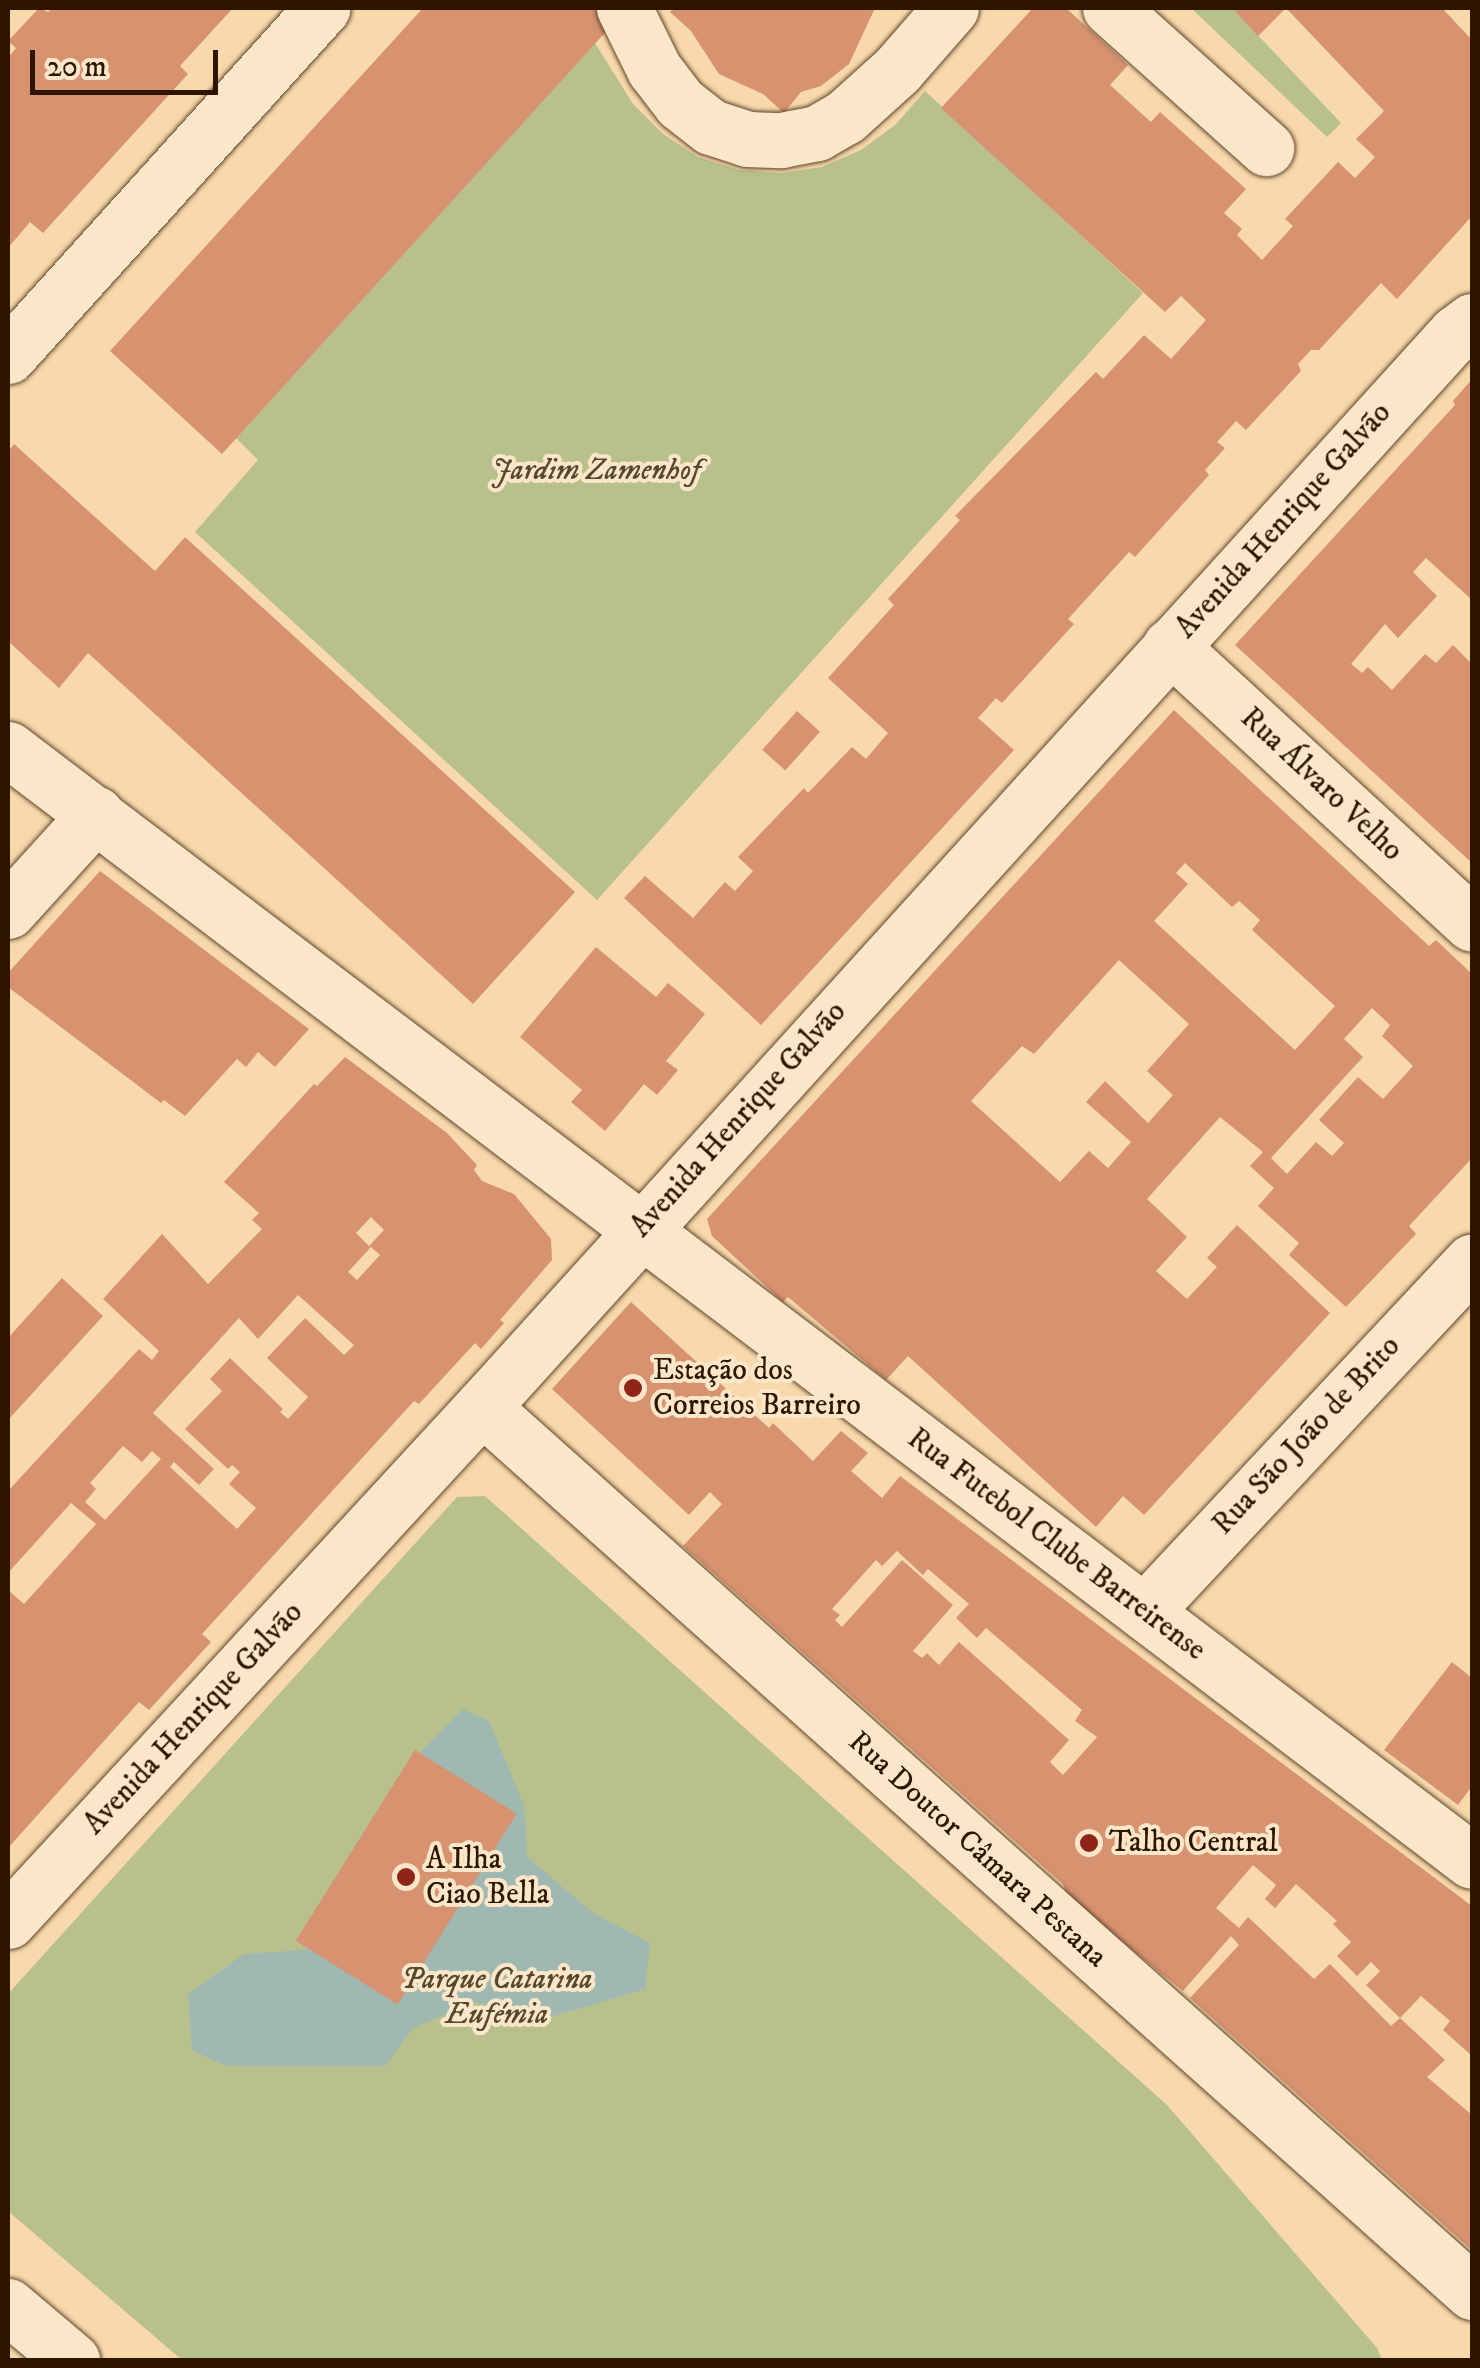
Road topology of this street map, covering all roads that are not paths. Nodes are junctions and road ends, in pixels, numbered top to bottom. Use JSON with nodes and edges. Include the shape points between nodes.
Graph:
{"nodes":[{"id":1,"x":322,"y":8,"type":"edge"},
{"id":2,"x":624,"y":8,"type":"edge"},
{"id":3,"x":951,"y":8,"type":"edge"},
{"id":4,"x":1110,"y":8,"type":"edge"},
{"id":5,"x":1266,"y":148,"type":"dead end"},
{"id":6,"x":1472,"y":321,"type":"edge"},
{"id":7,"x":8,"y":356,"type":"edge"},
{"id":8,"x":1170,"y":646,"type":"junction"},
{"id":9,"x":8,"y":749,"type":"edge"},
{"id":10,"x":96,"y":814,"type":"junction"},
{"id":11,"x":8,"y":910,"type":"edge"},
{"id":12,"x":1472,"y":924,"type":"edge"},
{"id":13,"x":639,"y":1230,"type":"junction"},
{"id":14,"x":1472,"y":1262,"type":"edge"},
{"id":15,"x":482,"y":1407,"type":"junction"},
{"id":16,"x":1144,"y":1612,"type":"junction"},
{"id":17,"x":1465,"y":1842,"type":"edge"},
{"id":18,"x":8,"y":1921,"type":"edge"},
{"id":19,"x":1472,"y":2292,"type":"edge"},
{"id":20,"x":8,"y":2306,"type":"edge"},
{"id":21,"x":72,"y":2360,"type":"edge"}],
"edges":[{"from":1,"to":7,"type":"street"},
{"from":2,"to":3,"type":"street","via":[[680,103],[712,127],[747,139],[781,140],[817,133],[846,117]]},
{"from":4,"to":5,"type":"street"},
{"from":6,"to":8,"type":"street","name":"Avenida Henrique Galvão"},
{"from":8,"to":12,"type":"street","name":"Rua Álvaro Velho"},
{"from":8,"to":13,"type":"street","name":"Avenida Henrique Galvão"},
{"from":9,"to":10,"type":"street","name":"Rua Futebol Clube Barreirense"},
{"from":10,"to":11,"type":"street"},
{"from":10,"to":13,"type":"street","name":"Rua Futebol Clube Barreirense"},
{"from":13,"to":15,"type":"street","name":"Avenida Henrique Galvão"},
{"from":13,"to":16,"type":"street","name":"Rua Futebol Clube Barreirense"},
{"from":14,"to":16,"type":"street","name":"Rua São João de Brito"},
{"from":15,"to":18,"type":"street","name":"Avenida Henrique Galvão"},
{"from":15,"to":19,"type":"street","name":"Rua Doutor Câmara Pestana"},
{"from":16,"to":17,"type":"street","name":"Rua Futebol Clube Barreirense"},
{"from":20,"to":21,"type":"street"}]}
